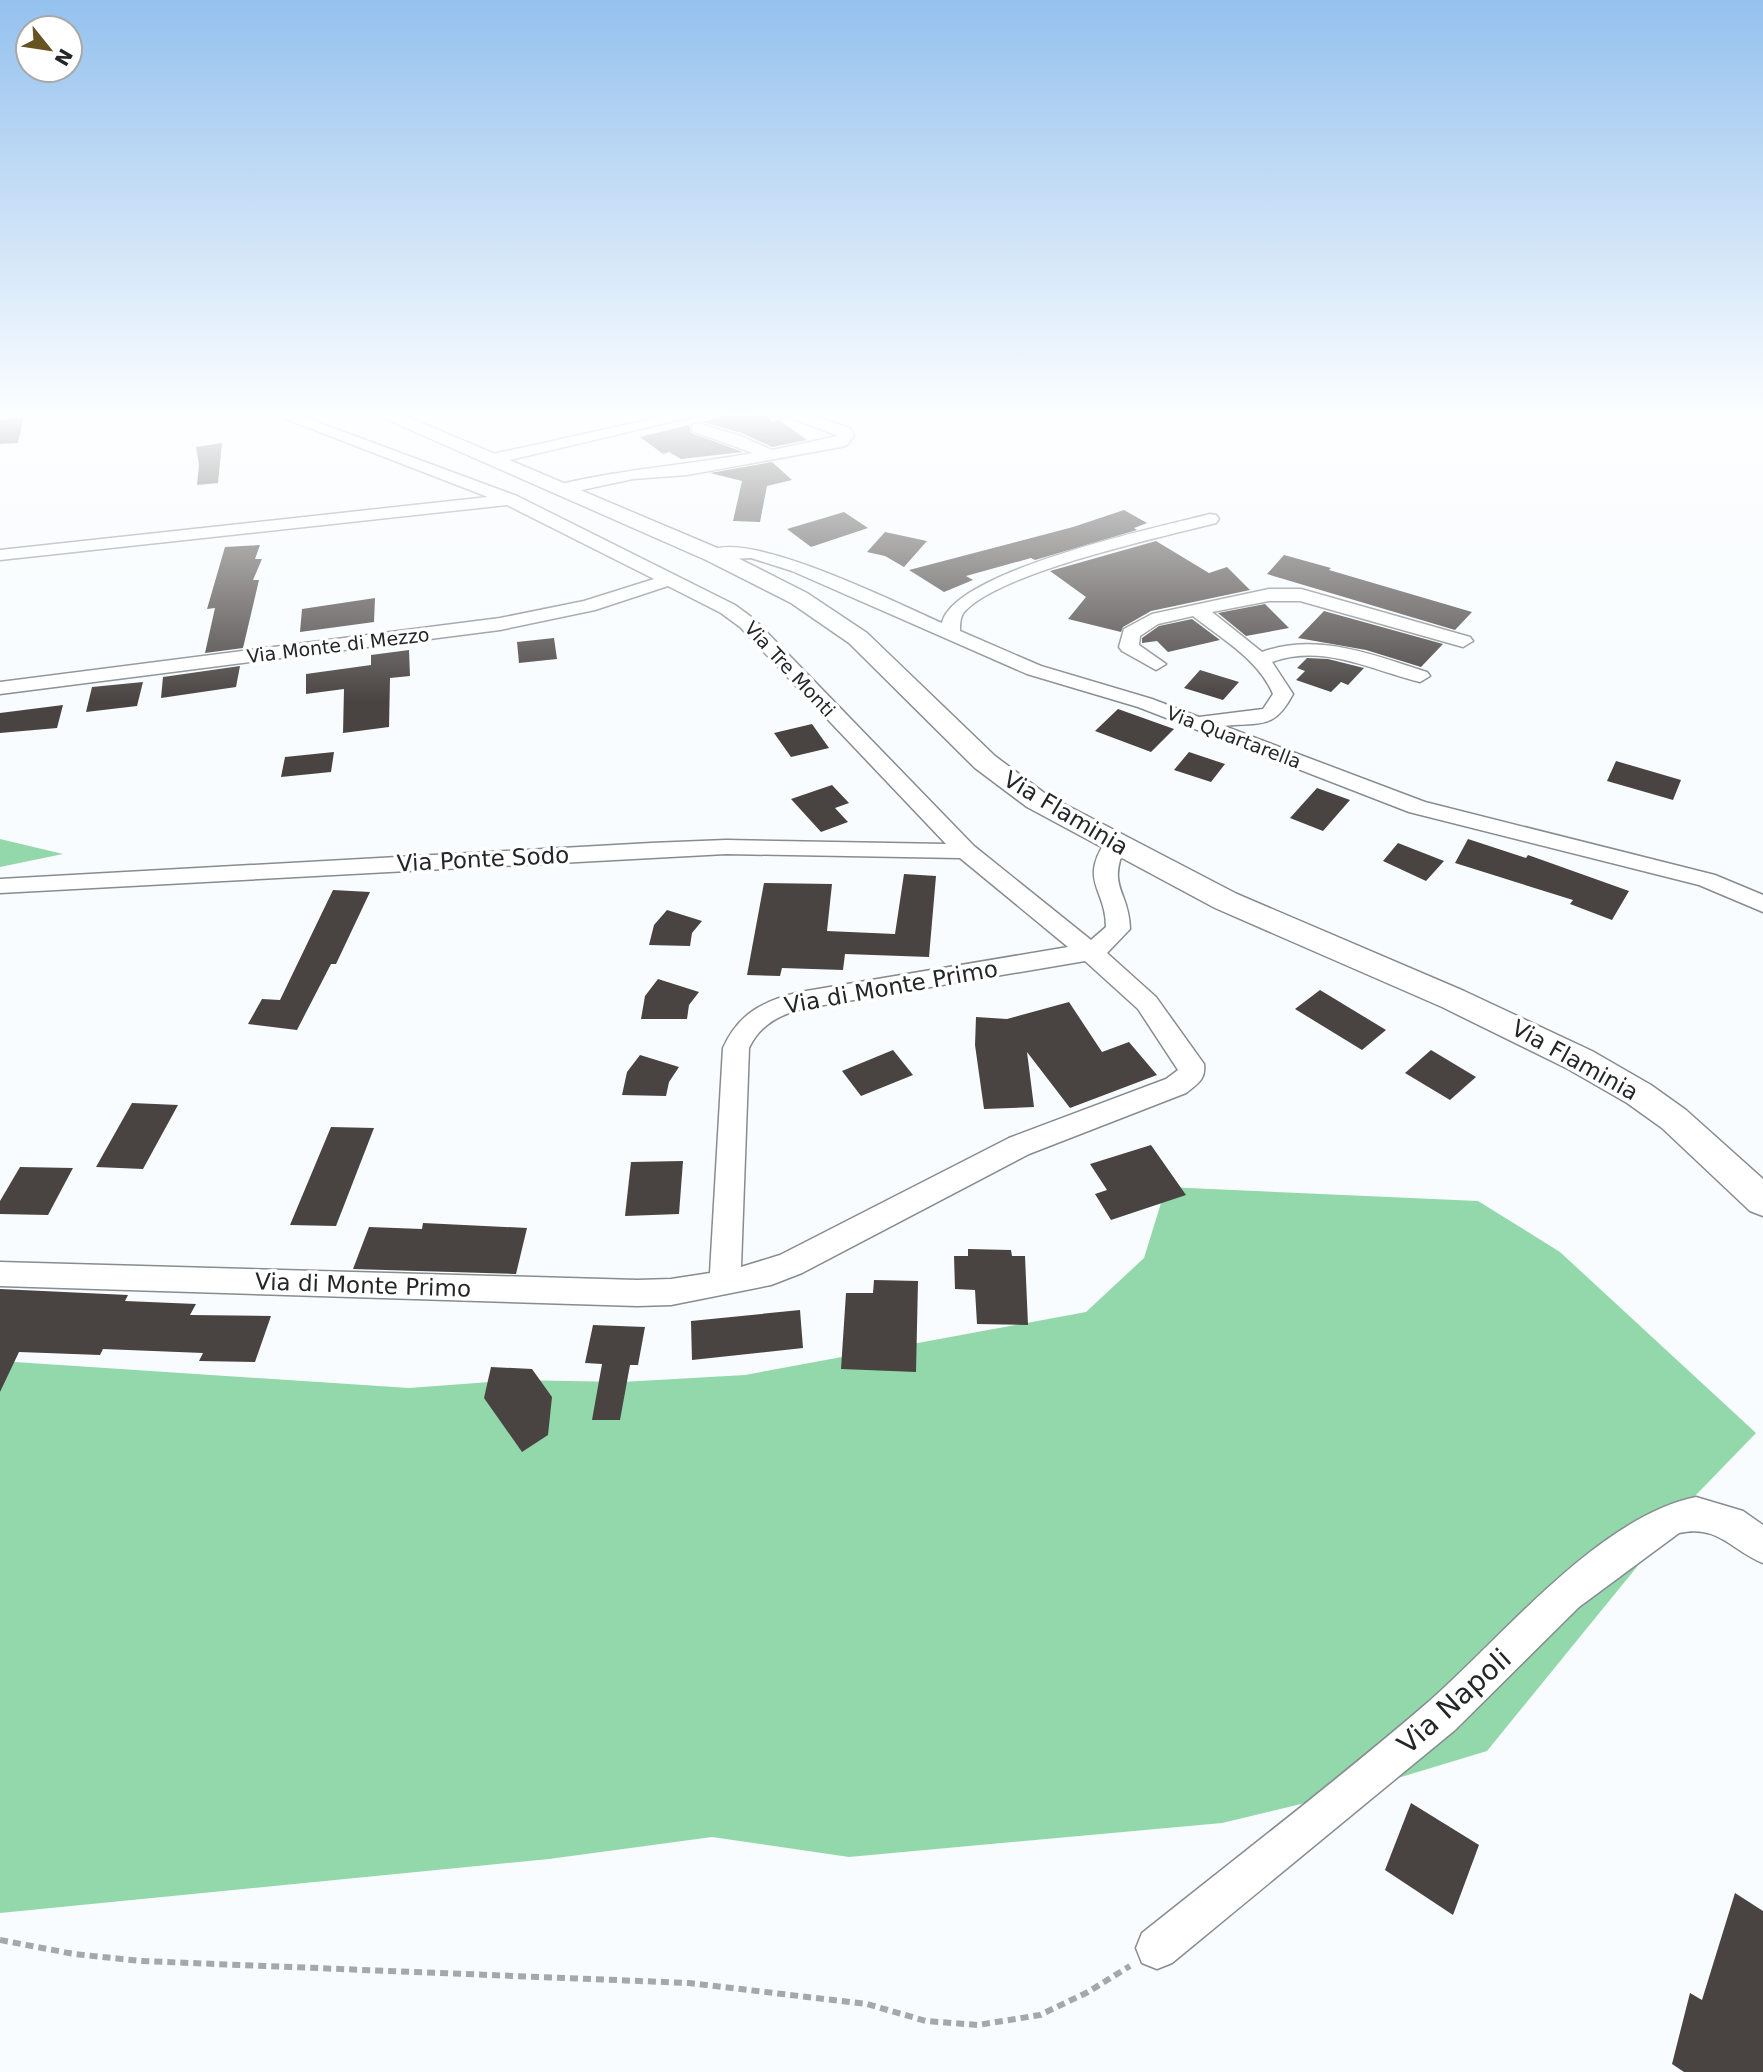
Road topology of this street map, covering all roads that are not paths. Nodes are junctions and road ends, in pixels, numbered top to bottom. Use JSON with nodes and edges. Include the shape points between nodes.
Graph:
{"nodes":[{"id":1,"x":425,"y":509,"type":"edge"},
{"id":2,"x":529,"y":509,"type":"edge"},
{"id":3,"x":608,"y":509,"type":"edge"},
{"id":4,"x":1210,"y":519,"type":"dead end"},
{"id":5,"x":0,"y":555,"type":"edge"},
{"id":6,"x":714,"y":555,"type":"junction"},
{"id":7,"x":672,"y":579,"type":"junction"},
{"id":8,"x":1197,"y":610,"type":"junction"},
{"id":9,"x":950,"y":632,"type":"junction"},
{"id":10,"x":1463,"y":641,"type":"dead end"},
{"id":11,"x":1258,"y":660,"type":"junction"},
{"id":12,"x":1156,"y":664,"type":"dead end"},
{"id":13,"x":1420,"y":676,"type":"dead end"},
{"id":14,"x":0,"y":688,"type":"edge"},
{"id":15,"x":1197,"y":722,"type":"junction"},
{"id":16,"x":1115,"y":844,"type":"junction"},
{"id":17,"x":966,"y":851,"type":"junction"},
{"id":18,"x":0,"y":886,"type":"edge"},
{"id":19,"x":1763,"y":904,"type":"edge"},
{"id":20,"x":1090,"y":952,"type":"junction"},
{"id":21,"x":1192,"y":1074,"type":"joint"},
{"id":22,"x":1763,"y":1201,"type":"edge"},
{"id":23,"x":0,"y":1273,"type":"edge"},
{"id":24,"x":725,"y":1283,"type":"junction"},
{"id":25,"x":1763,"y":1546,"type":"edge"},
{"id":26,"x":1157,"y":1948,"type":"road end"}],
"edges":[{"from":1,"to":5,"type":"street"},
{"from":2,"to":7,"type":"street","name":"Via Tre Monti"},
{"from":3,"to":6,"type":"main road","name":"Via Flaminia"},
{"from":4,"to":9,"type":"street","via":[[1008,579],[960,605]]},
{"from":6,"to":9,"type":"street","name":"Via Quartarella","via":[[740,552],[767,557]]},
{"from":6,"to":16,"type":"main road","name":"Via Flaminia","via":[[799,597],[844,627],[1006,779],[1051,810]]},
{"from":7,"to":14,"type":"street","name":"Via Monte di Mezzo","via":[[587,606],[500,624]]},
{"from":7,"to":17,"type":"street","name":"Via Tre Monti","via":[[747,623]]},
{"from":8,"to":10,"type":"street","via":[[1269,595],[1301,595]]},
{"from":8,"to":11,"type":"street"},
{"from":8,"to":12,"type":"street","via":[[1152,620],[1131,633],[1131,650]]},
{"from":9,"to":15,"type":"street","name":"Via Quartarella","via":[[1043,673]]},
{"from":11,"to":13,"type":"street","via":[[1285,650],[1313,647]]},
{"from":11,"to":15,"type":"street","via":[[1281,685],[1282,698],[1274,711]]},
{"from":15,"to":19,"type":"street","name":"Via Quartarella","via":[[1417,807],[1707,880]]},
{"from":16,"to":20,"type":"street","via":[[1102,874],[1119,918],[1118,929]]},
{"from":16,"to":22,"type":"main road","name":"Via Flaminia","via":[[1249,912],[1463,1003],[1580,1060],[1674,1119]]},
{"from":17,"to":18,"type":"street","name":"Via Ponte Sodo","via":[[726,847]]},
{"from":17,"to":20,"type":"street","name":"Via Tre Monti"},
{"from":20,"to":21,"type":"street","name":"Via Tre Monti","via":[[1147,1003],[1189,1059]]},
{"from":20,"to":24,"type":"street","name":"Via di Monte Primo","via":[[799,1000],[751,1023],[739,1038],[734,1060]]},
{"from":21,"to":24,"type":"street","name":"Via di Monte Primo","via":[[1177,1086],[1010,1150],[791,1264]]},
{"from":23,"to":24,"type":"street","name":"Via di Monte Primo","via":[[638,1293]]},
{"from":25,"to":26,"type":"street","name":"Via Napoli","via":[[1731,1523],[1696,1513],[1672,1518],[1634,1542],[1566,1595],[1413,1740]]}]}
